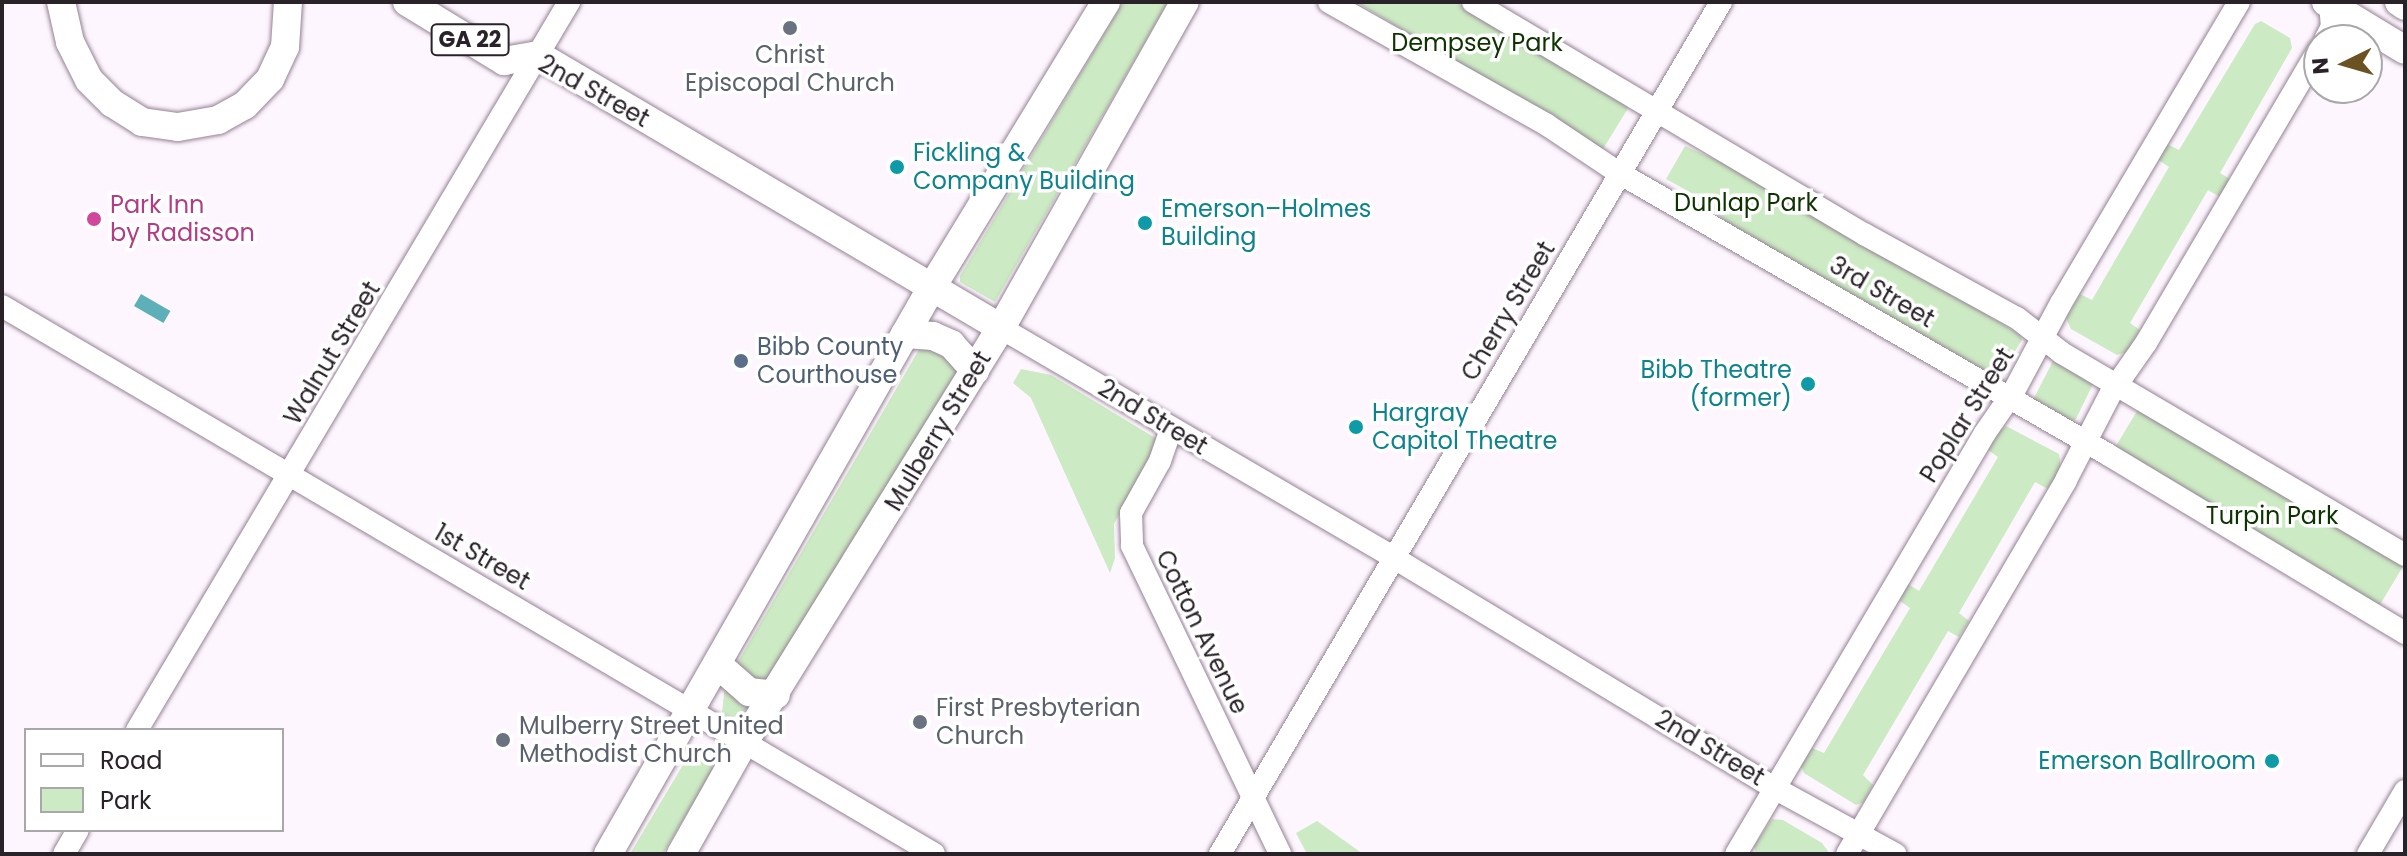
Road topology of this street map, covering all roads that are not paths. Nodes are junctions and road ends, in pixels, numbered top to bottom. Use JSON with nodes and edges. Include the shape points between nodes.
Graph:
{"nodes":[{"id":1,"x":61,"y":2,"type":"edge"},
{"id":2,"x":288,"y":2,"type":"edge"},
{"id":3,"x":407,"y":2,"type":"edge"},
{"id":4,"x":569,"y":2,"type":"edge"},
{"id":5,"x":1106,"y":2,"type":"edge"},
{"id":6,"x":1185,"y":2,"type":"edge"},
{"id":7,"x":1329,"y":2,"type":"edge"},
{"id":8,"x":1473,"y":2,"type":"edge"},
{"id":9,"x":1721,"y":2,"type":"edge"},
{"id":10,"x":2239,"y":2,"type":"edge"},
{"id":11,"x":2399,"y":2,"type":"edge"},
{"id":12,"x":2329,"y":3,"type":"edge"},
{"id":13,"x":2405,"y":6,"type":"edge"},
{"id":14,"x":2332,"y":24,"type":"edge"},
{"id":15,"x":2405,"y":50,"type":"edge"},
{"id":16,"x":538,"y":55,"type":"junction"},
{"id":17,"x":2303,"y":76,"type":"edge"},
{"id":18,"x":1658,"y":109,"type":"junction"},
{"id":19,"x":1619,"y":173,"type":"junction"},
{"id":20,"x":932,"y":287,"type":"junction"},
{"id":21,"x":2,"y":306,"type":"edge"},
{"id":22,"x":1001,"y":328,"type":"junction"},
{"id":23,"x":905,"y":334,"type":"junction"},
{"id":24,"x":2044,"y":339,"type":"junction"},
{"id":25,"x":975,"y":371,"type":"junction"},
{"id":26,"x":2118,"y":382,"type":"junction"},
{"id":27,"x":2008,"y":400,"type":"junction"},
{"id":28,"x":1171,"y":429,"type":"junction"},
{"id":29,"x":2084,"y":442,"type":"junction"},
{"id":30,"x":290,"y":474,"type":"junction"},
{"id":31,"x":2405,"y":555,"type":"edge"},
{"id":32,"x":1396,"y":559,"type":"junction"},
{"id":33,"x":2405,"y":633,"type":"edge"},
{"id":34,"x":717,"y":664,"type":"junction"},
{"id":35,"x":776,"y":695,"type":"junction"},
{"id":36,"x":690,"y":711,"type":"junction"},
{"id":37,"x":138,"y":728,"type":"edge"},
{"id":38,"x":744,"y":742,"type":"junction"},
{"id":39,"x":1776,"y":789,"type":"junction"},
{"id":40,"x":2405,"y":791,"type":"edge"},
{"id":41,"x":1253,"y":798,"type":"junction"},
{"id":42,"x":77,"y":832,"type":"edge"},
{"id":43,"x":1852,"y":845,"type":"edge"},
{"id":44,"x":64,"y":854,"type":"edge"},
{"id":45,"x":608,"y":854,"type":"edge"},
{"id":46,"x":681,"y":854,"type":"edge"},
{"id":47,"x":934,"y":854,"type":"edge"},
{"id":48,"x":1220,"y":854,"type":"edge"},
{"id":49,"x":1280,"y":854,"type":"edge"},
{"id":50,"x":1736,"y":854,"type":"edge"},
{"id":51,"x":1895,"y":854,"type":"edge"},
{"id":52,"x":2368,"y":854,"type":"edge"}],
"edges":[{"from":1,"to":2,"type":"main road","via":[[70,42],[89,80],[142,122],[178,127],[218,120],[245,105],[270,79],[285,47]]},
{"from":3,"to":16,"type":"main road","name":"2nd Street","number":"GA 22","via":[[504,61]]},
{"from":4,"to":16,"type":"street","name":"Walnut Street"},
{"from":5,"to":20,"type":"main road"},
{"from":6,"to":22,"type":"main road","name":"Mulberry Street"},
{"from":7,"to":19,"type":"street","name":"3rd Street","via":[[1547,125]]},
{"from":8,"to":18,"type":"street","name":"3rd Street"},
{"from":9,"to":18,"type":"street","name":"Cherry Street"},
{"from":10,"to":24,"type":"street","name":"Poplar Street"},
{"from":11,"to":13,"type":"main road"},
{"from":12,"to":14,"type":"street"},
{"from":12,"to":15,"type":"main road"},
{"from":16,"to":20,"type":"main road","name":"2nd Street"},
{"from":16,"to":30,"type":"street","name":"Walnut Street"},
{"from":17,"to":26,"type":"street"},
{"from":18,"to":19,"type":"street","name":"Cherry Street"},
{"from":18,"to":24,"type":"street","name":"3rd Street","via":[[1864,234],[2017,318]]},
{"from":19,"to":27,"type":"street","name":"3rd Street"},
{"from":19,"to":32,"type":"street","name":"Cherry Street"},
{"from":20,"to":22,"type":"main road","name":"2nd Street"},
{"from":20,"to":23,"type":"main road"},
{"from":21,"to":30,"type":"street","name":"1st Street"},
{"from":22,"to":25,"type":"main road","name":"Mulberry Street"},
{"from":22,"to":28,"type":"street","name":"2nd Street"},
{"from":23,"to":25,"type":"main road","via":[[951,344]]},
{"from":23,"to":34,"type":"main road"},
{"from":24,"to":26,"type":"street","name":"3rd Street"},
{"from":24,"to":27,"type":"street","name":"Poplar Street"},
{"from":25,"to":35,"type":"main road","name":"Mulberry Street"},
{"from":26,"to":29,"type":"street"},
{"from":26,"to":31,"type":"street","name":"3rd Street"},
{"from":27,"to":29,"type":"street","name":"3rd Street"},
{"from":27,"to":39,"type":"street","name":"Poplar Street"},
{"from":28,"to":32,"type":"street","name":"2nd Street"},
{"from":28,"to":41,"type":"street","name":"Cotton Avenue","via":[[1131,513],[1132,546]]},
{"from":29,"to":33,"type":"street","name":"3rd Street"},
{"from":29,"to":43,"type":"street"},
{"from":30,"to":36,"type":"street","name":"1st Street"},
{"from":30,"to":37,"type":"street","name":"Walnut Street"},
{"from":32,"to":39,"type":"street","name":"2nd Street"},
{"from":32,"to":41,"type":"street","name":"Cherry Street"},
{"from":34,"to":35,"type":"main road","via":[[749,692]]},
{"from":34,"to":36,"type":"main road"},
{"from":35,"to":38,"type":"main road","name":"Mulberry Street"},
{"from":36,"to":38,"type":"street","name":"1st Street"},
{"from":36,"to":45,"type":"main road"},
{"from":38,"to":46,"type":"main road","name":"Mulberry Street"},
{"from":38,"to":47,"type":"street","name":"1st Street"},
{"from":39,"to":43,"type":"street","name":"2nd Street"},
{"from":39,"to":50,"type":"street","name":"Poplar Street"},
{"from":40,"to":52,"type":"street"},
{"from":41,"to":48,"type":"street","name":"Cherry Street"},
{"from":41,"to":49,"type":"street","name":"Cotton Avenue"},
{"from":42,"to":44,"type":"street"},
{"from":43,"to":51,"type":"street","name":"2nd Street"}]}
